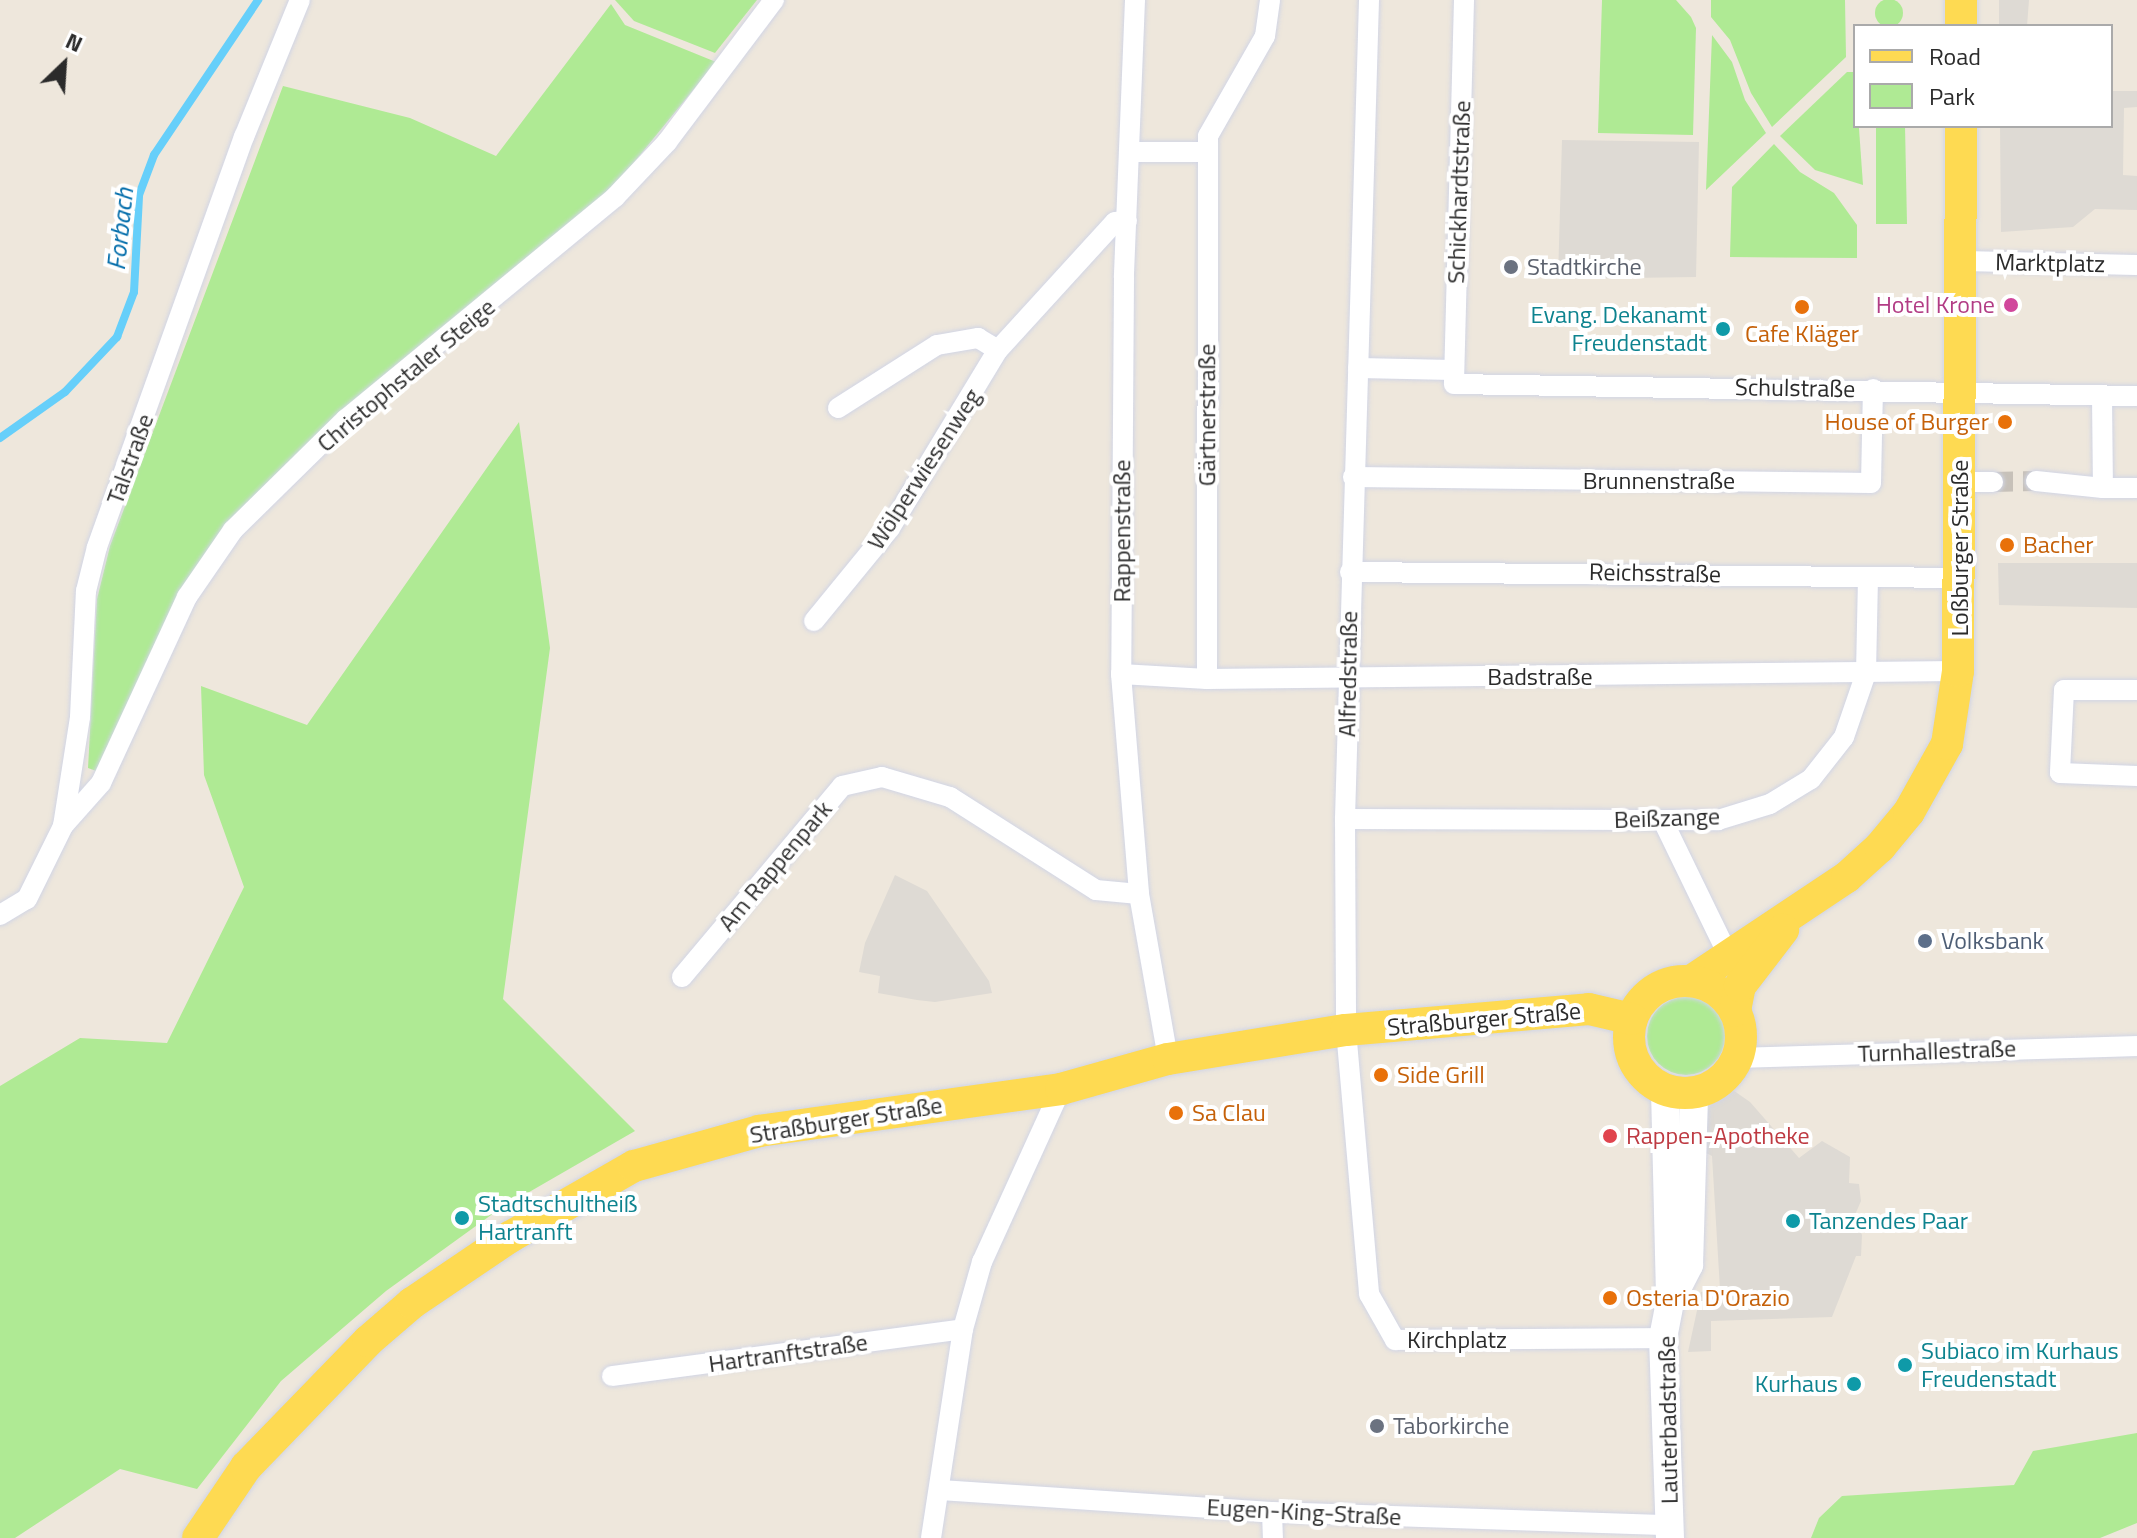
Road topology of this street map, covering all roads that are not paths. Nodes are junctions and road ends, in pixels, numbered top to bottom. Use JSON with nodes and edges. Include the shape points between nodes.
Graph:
{"nodes":[{"id":1,"x":300,"y":0,"type":"edge"},
{"id":2,"x":774,"y":0,"type":"edge"},
{"id":3,"x":1135,"y":0,"type":"edge"},
{"id":4,"x":1270,"y":0,"type":"edge"},
{"id":5,"x":1369,"y":0,"type":"edge"},
{"id":6,"x":1464,"y":0,"type":"edge"},
{"id":7,"x":1961,"y":0,"type":"edge"},
{"id":8,"x":1961,"y":24,"type":"edge"},
{"id":9,"x":1961,"y":128,"type":"edge"},
{"id":10,"x":1131,"y":152,"type":"junction"},
{"id":11,"x":1207,"y":152,"type":"junction"},
{"id":12,"x":1127,"y":221,"type":"junction"},
{"id":13,"x":1963,"y":261,"type":"junction"},
{"id":14,"x":2137,"y":265,"type":"edge"},
{"id":15,"x":998,"y":350,"type":"junction"},
{"id":16,"x":1358,"y":368,"type":"junction"},
{"id":17,"x":1454,"y":377,"type":"junction"},
{"id":18,"x":1873,"y":389,"type":"junction"},
{"id":19,"x":1960,"y":390,"type":"junction"},
{"id":20,"x":2102,"y":396,"type":"junction"},
{"id":21,"x":2137,"y":396,"type":"edge"},
{"id":22,"x":838,"y":408,"type":"dead end"},
{"id":23,"x":1353,"y":477,"type":"junction"},
{"id":24,"x":2036,"y":481,"type":"tunnel mouth"},
{"id":25,"x":1960,"y":482,"type":"junction"},
{"id":26,"x":1993,"y":482,"type":"tunnel mouth"},
{"id":27,"x":2103,"y":488,"type":"junction"},
{"id":28,"x":2137,"y":488,"type":"edge"},
{"id":29,"x":1350,"y":572,"type":"junction"},
{"id":30,"x":1868,"y":577,"type":"junction"},
{"id":31,"x":1960,"y":578,"type":"junction"},
{"id":32,"x":814,"y":621,"type":"dead end"},
{"id":33,"x":1958,"y":671,"type":"junction"},
{"id":34,"x":1866,"y":673,"type":"junction"},
{"id":35,"x":1121,"y":674,"type":"junction"},
{"id":36,"x":1349,"y":677,"type":"junction"},
{"id":37,"x":1207,"y":679,"type":"junction"},
{"id":38,"x":2137,"y":690,"type":"edge"},
{"id":39,"x":2137,"y":776,"type":"edge"},
{"id":40,"x":1345,"y":819,"type":"junction"},
{"id":41,"x":1663,"y":821,"type":"junction"},
{"id":42,"x":63,"y":826,"type":"junction"},
{"id":43,"x":1139,"y":894,"type":"junction"},
{"id":44,"x":1800,"y":909,"type":"junction"},
{"id":45,"x":7,"y":913,"type":"edge"},
{"id":46,"x":1727,"y":953,"type":"junction"},
{"id":47,"x":682,"y":977,"type":"dead end"},
{"id":48,"x":1691,"y":981,"type":"junction"},
{"id":49,"x":1735,"y":1011,"type":"junction"},
{"id":50,"x":1632,"y":1019,"type":"junction"},
{"id":51,"x":1346,"y":1030,"type":"junction"},
{"id":52,"x":2137,"y":1046,"type":"edge"},
{"id":53,"x":1738,"y":1058,"type":"junction"},
{"id":54,"x":1168,"y":1059,"type":"junction"},
{"id":55,"x":1061,"y":1089,"type":"junction"},
{"id":56,"x":1679,"y":1091,"type":"junction"},
{"id":57,"x":963,"y":1329,"type":"junction"},
{"id":58,"x":1663,"y":1338,"type":"junction"},
{"id":59,"x":1395,"y":1340,"type":"joint"},
{"id":60,"x":612,"y":1376,"type":"dead end"},
{"id":61,"x":939,"y":1490,"type":"junction"},
{"id":62,"x":1272,"y":1512,"type":"junction"},
{"id":63,"x":1670,"y":1531,"type":"edge"},
{"id":64,"x":198,"y":1538,"type":"edge"},
{"id":65,"x":931,"y":1538,"type":"edge"},
{"id":66,"x":1273,"y":1538,"type":"edge"}],
"edges":[{"from":1,"to":42,"type":"street","name":"Talstraße","via":[[244,137],[97,547],[86,591],[80,717]]},
{"from":2,"to":42,"type":"street","name":"Christophstaler Steige","via":[[667,142],[615,197],[346,419],[233,530],[187,597],[101,783]]},
{"from":3,"to":10,"type":"street","name":"Rappenstraße"},
{"from":4,"to":11,"type":"street","name":"Gärtnerstraße","via":[[1265,36],[1208,136]]},
{"from":5,"to":16,"type":"street","name":"Alfredstraße"},
{"from":6,"to":17,"type":"street","name":"Schickhardtstraße"},
{"from":7,"to":8,"type":"main road"},
{"from":9,"to":13,"type":"main road","name":"Loßburger Straße"},
{"from":10,"to":11,"type":"street"},
{"from":10,"to":12,"type":"street","name":"Rappenstraße"},
{"from":11,"to":37,"type":"street","name":"Gärtnerstraße"},
{"from":12,"to":15,"type":"street","name":"Wölperwiesenweg","via":[[1115,222]]},
{"from":12,"to":35,"type":"street","name":"Rappenstraße"},
{"from":13,"to":14,"type":"street","name":"Marktplatz"},
{"from":13,"to":19,"type":"main road","name":"Loßburger Straße"},
{"from":15,"to":22,"type":"street","via":[[978,338],[937,345]]},
{"from":15,"to":32,"type":"street","name":"Wölperwiesenweg","via":[[890,528]]},
{"from":16,"to":17,"type":"street","name":"Schulstraße"},
{"from":16,"to":23,"type":"street","name":"Alfredstraße"},
{"from":17,"to":18,"type":"street","name":"Schulstraße"},
{"from":18,"to":19,"type":"street","name":"Schulstraße"},
{"from":18,"to":23,"type":"street","name":"Brunnenstraße","via":[[1871,483]]},
{"from":19,"to":20,"type":"street","name":"Schulstraße"},
{"from":19,"to":25,"type":"main road","name":"Loßburger Straße"},
{"from":20,"to":21,"type":"street","name":"Schulstraße"},
{"from":20,"to":27,"type":"street"},
{"from":23,"to":29,"type":"street","name":"Alfredstraße"},
{"from":24,"to":27,"type":"street"},
{"from":25,"to":26,"type":"street"},
{"from":25,"to":31,"type":"main road","name":"Loßburger Straße"},
{"from":27,"to":28,"type":"street"},
{"from":29,"to":30,"type":"street","name":"Reichsstraße"},
{"from":29,"to":36,"type":"street","name":"Alfredstraße"},
{"from":30,"to":31,"type":"street","name":"Reichsstraße"},
{"from":30,"to":34,"type":"street","name":"Beißzange"},
{"from":31,"to":33,"type":"main road","name":"Loßburger Straße"},
{"from":33,"to":34,"type":"street","name":"Badstraße"},
{"from":33,"to":44,"type":"main road","name":"Loßburger Straße","via":[[1947,744],[1909,812],[1847,877]]},
{"from":34,"to":36,"type":"street","name":"Badstraße"},
{"from":34,"to":41,"type":"street","name":"Beißzange","via":[[1844,737],[1811,779],[1770,804],[1718,820]]},
{"from":35,"to":37,"type":"street","name":"Badstraße"},
{"from":35,"to":43,"type":"street","name":"Rappenstraße"},
{"from":36,"to":37,"type":"street","name":"Badstraße"},
{"from":36,"to":40,"type":"street","name":"Alfredstraße"},
{"from":38,"to":39,"type":"street","via":[[2064,690],[2060,773]]},
{"from":40,"to":41,"type":"street","name":"Beißzange"},
{"from":40,"to":51,"type":"street","name":"Alfredstraße"},
{"from":41,"to":46,"type":"street"},
{"from":42,"to":45,"type":"street","name":"Talstraße","via":[[41,877]]},
{"from":43,"to":47,"type":"street","name":"Am Rappenpark","via":[[1096,890],[950,797],[882,777],[842,786]]},
{"from":43,"to":54,"type":"street","name":"Rappenstraße"},
{"from":44,"to":46,"type":"main road","name":"Loßburger Straße"},
{"from":44,"to":49,"type":"main road","name":"Loßburger Straße","via":[[1740,986]]},
{"from":46,"to":48,"type":"main road","name":"Loßburger Straße"},
{"from":48,"to":49,"type":"main road","via":[[1709,986]]},
{"from":48,"to":50,"type":"main road","via":[[1655,990]]},
{"from":49,"to":53,"type":"main road","via":[[1741,1042]]},
{"from":50,"to":51,"type":"main road","name":"Straßburger Straße","via":[[1589,1009]]},
{"from":50,"to":56,"type":"main road","via":[[1634,1061]]},
{"from":51,"to":54,"type":"main road","name":"Straßburger Straße"},
{"from":51,"to":59,"type":"street","name":"Alfredstraße","via":[[1369,1294]]},
{"from":52,"to":53,"type":"street","name":"Turnhallestraße"},
{"from":53,"to":56,"type":"main road","via":[[1720,1081]]},
{"from":54,"to":55,"type":"main road","name":"Straßburger Straße"},
{"from":55,"to":57,"type":"street","via":[[982,1262]]},
{"from":55,"to":64,"type":"main road","name":"Straßburger Straße","via":[[759,1131],[672,1153],[596,1185],[473,1262],[368,1341],[246,1467]]},
{"from":56,"to":58,"type":"main road","name":"Lauterbadstraße","via":[[1670,1302]]},
{"from":57,"to":60,"type":"street","name":"Hartranftstraße"},
{"from":57,"to":61,"type":"street"},
{"from":58,"to":59,"type":"street","name":"Kirchplatz"},
{"from":58,"to":63,"type":"main road","name":"Lauterbadstraße"},
{"from":61,"to":62,"type":"street","name":"Eugen-King-Straße"},
{"from":61,"to":65,"type":"street"},
{"from":62,"to":63,"type":"street","name":"Eugen-King-Straße"},
{"from":62,"to":66,"type":"street"}]}
